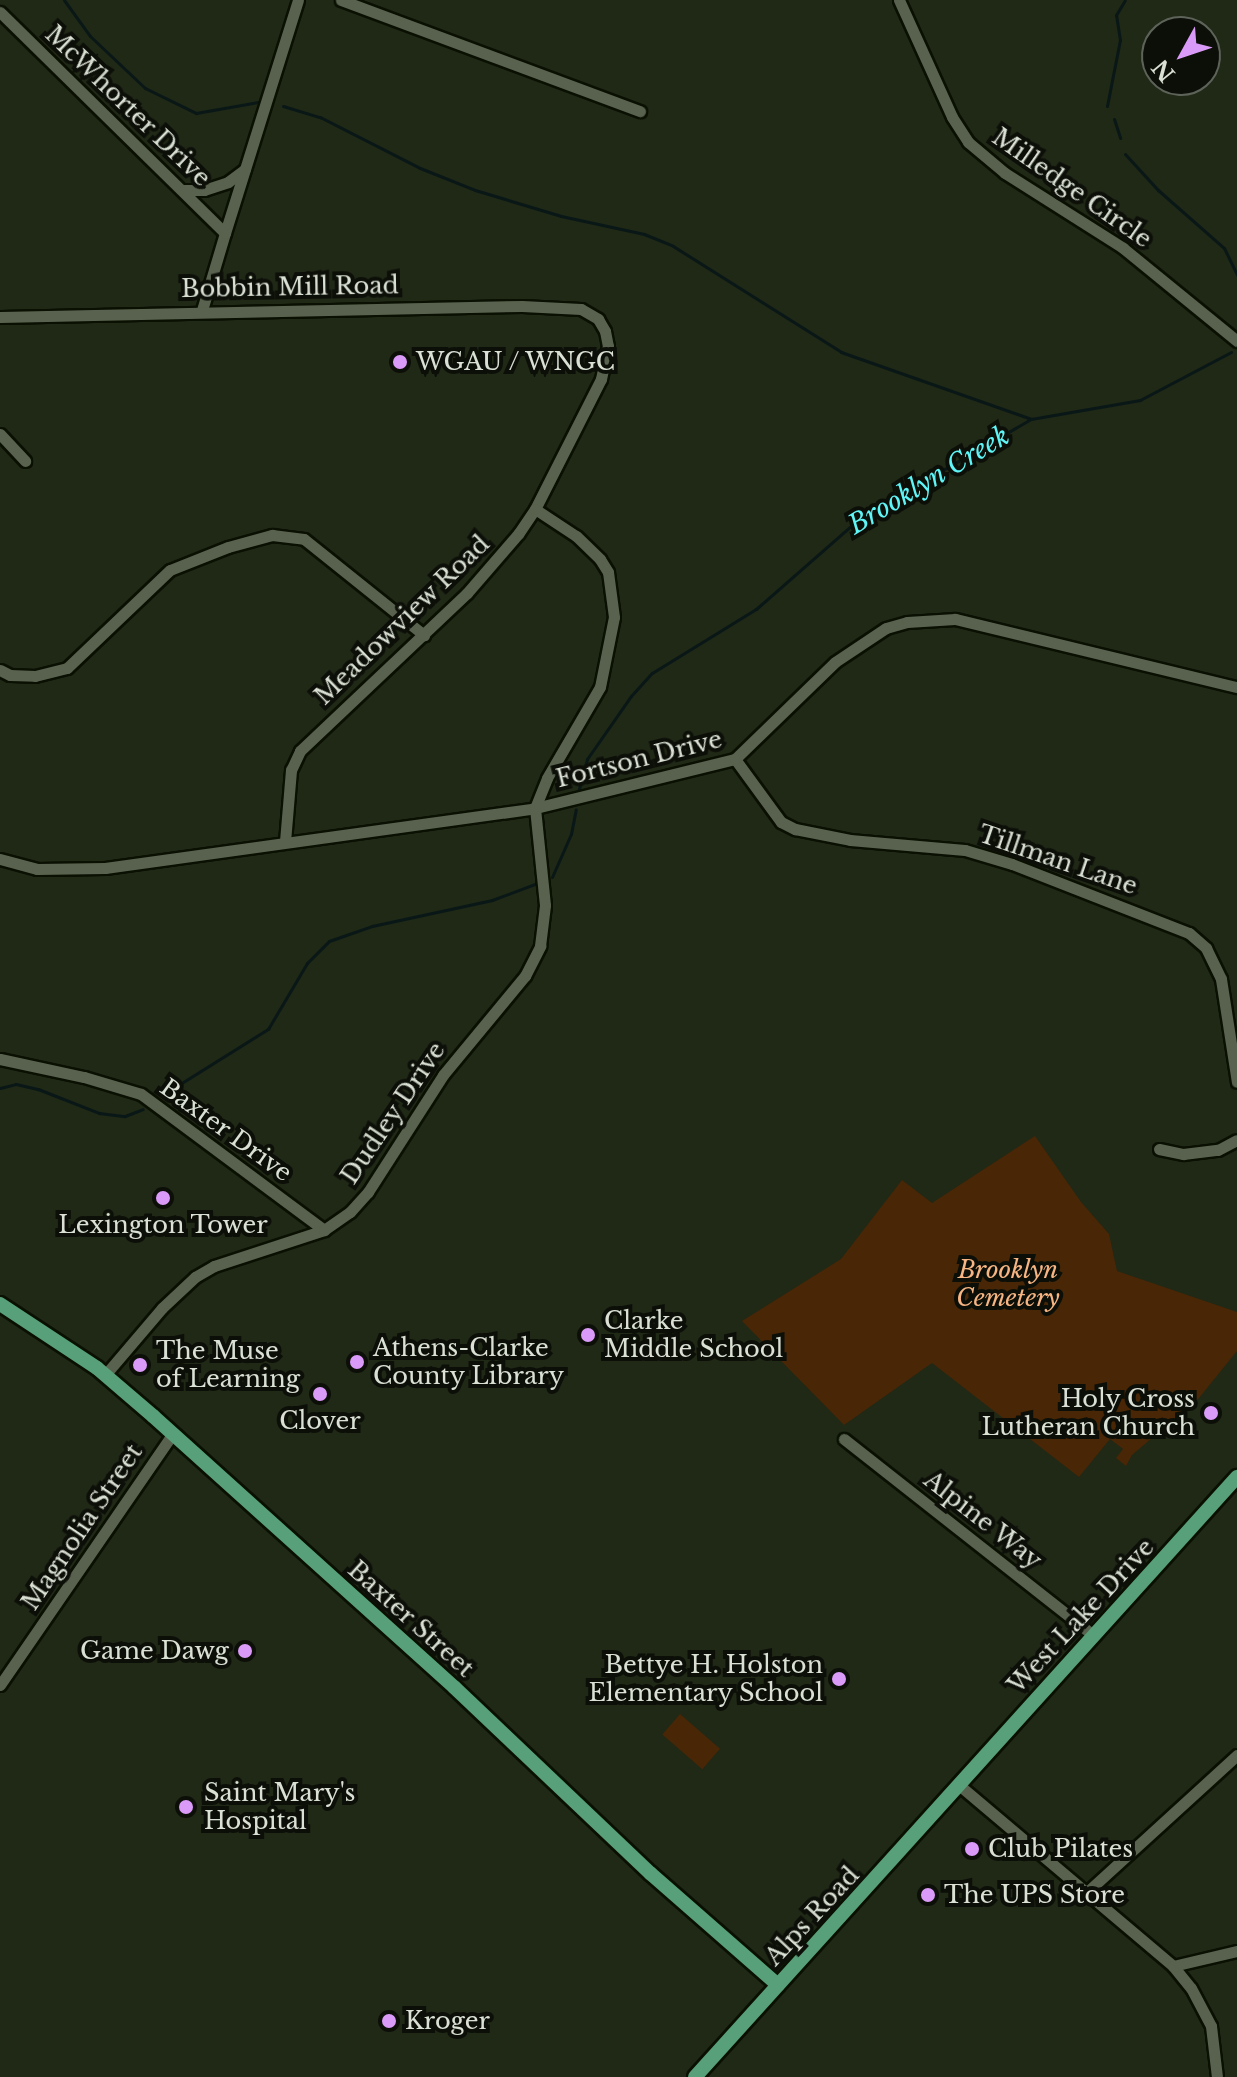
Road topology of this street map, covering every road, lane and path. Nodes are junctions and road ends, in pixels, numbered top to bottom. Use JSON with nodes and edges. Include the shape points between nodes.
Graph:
{"nodes":[{"id":1,"x":298,"y":0,"type":"edge"},
{"id":2,"x":341,"y":0,"type":"edge"},
{"id":3,"x":899,"y":0,"type":"edge"},
{"id":4,"x":0,"y":12,"type":"edge"},
{"id":5,"x":640,"y":111,"type":"dead end"},
{"id":6,"x":245,"y":169,"type":"junction"},
{"id":7,"x":184,"y":190,"type":"junction"},
{"id":8,"x":225,"y":233,"type":"junction"},
{"id":9,"x":581,"y":309,"type":"joint"},
{"id":10,"x":202,"y":310,"type":"junction"},
{"id":11,"x":0,"y":317,"type":"edge"},
{"id":12,"x":1237,"y":341,"type":"edge"},
{"id":13,"x":0,"y":434,"type":"edge"},
{"id":14,"x":25,"y":461,"type":"dead end"},
{"id":15,"x":535,"y":509,"type":"junction"},
{"id":16,"x":424,"y":635,"type":"junction"},
{"id":17,"x":0,"y":670,"type":"edge"},
{"id":18,"x":1237,"y":687,"type":"edge"},
{"id":19,"x":735,"y":759,"type":"junction"},
{"id":20,"x":535,"y":808,"type":"junction"},
{"id":21,"x":285,"y":841,"type":"junction"},
{"id":22,"x":0,"y":859,"type":"edge"},
{"id":23,"x":0,"y":1059,"type":"edge"},
{"id":24,"x":1237,"y":1082,"type":"edge"},
{"id":25,"x":1237,"y":1140,"type":"edge"},
{"id":26,"x":1159,"y":1149,"type":"dead end"},
{"id":27,"x":324,"y":1230,"type":"junction"},
{"id":28,"x":0,"y":1304,"type":"edge"},
{"id":29,"x":105,"y":1375,"type":"junction"},
{"id":30,"x":173,"y":1433,"type":"junction"},
{"id":31,"x":844,"y":1439,"type":"dead end"},
{"id":32,"x":1237,"y":1477,"type":"edge"},
{"id":33,"x":1094,"y":1636,"type":"junction"},
{"id":34,"x":0,"y":1685,"type":"edge"},
{"id":35,"x":1237,"y":1755,"type":"edge"},
{"id":36,"x":959,"y":1785,"type":"junction"},
{"id":37,"x":1087,"y":1892,"type":"junction"},
{"id":38,"x":1237,"y":1951,"type":"edge"},
{"id":39,"x":1173,"y":1966,"type":"junction"},
{"id":40,"x":778,"y":1985,"type":"junction"},
{"id":41,"x":695,"y":2077,"type":"edge"},
{"id":42,"x":1217,"y":2077,"type":"edge"}],
"edges":[{"from":1,"to":6,"type":"street","name":"McWhorter Drive"},
{"from":2,"to":5,"type":"street"},
{"from":3,"to":12,"type":"street","name":"Milledge Circle","via":[[968,142],[1005,173],[1123,248]]},
{"from":4,"to":7,"type":"street","name":"McWhorter Drive"},
{"from":6,"to":7,"type":"street","via":[[228,182]]},
{"from":6,"to":8,"type":"street","name":"McWhorter Drive"},
{"from":7,"to":8,"type":"street","name":"McWhorter Drive"},
{"from":8,"to":10,"type":"street","name":"McWhorter Drive"},
{"from":9,"to":10,"type":"street","name":"Bobbin Mill Road"},
{"from":9,"to":15,"type":"street","name":"Meadowview Road","via":[[598,319],[605,331],[607,363]]},
{"from":10,"to":11,"type":"street","name":"Bobbin Mill Road"},
{"from":13,"to":14,"type":"street"},
{"from":15,"to":16,"type":"street","name":"Meadowview Road","via":[[486,573]]},
{"from":15,"to":20,"type":"street","via":[[600,559],[608,572],[614,617],[600,687]]},
{"from":16,"to":17,"type":"street","via":[[304,539],[272,535],[170,570],[67,668],[35,676]]},
{"from":16,"to":21,"type":"street","name":"Meadowview Road","via":[[300,751],[291,770]]},
{"from":18,"to":19,"type":"street","name":"Fortson Drive","via":[[955,619],[907,622],[886,628],[835,662]]},
{"from":19,"to":20,"type":"street","name":"Fortson Drive"},
{"from":19,"to":24,"type":"street","name":"Tillman Lane","via":[[781,822],[795,829],[850,840],[965,850],[1189,933],[1206,948],[1221,979]]},
{"from":20,"to":21,"type":"street","name":"Fortson Drive"},
{"from":20,"to":27,"type":"street","name":"Dudley Drive","via":[[545,905],[536,954],[525,976],[425,1100],[368,1192]]},
{"from":21,"to":22,"type":"street","name":"Fortson Drive","via":[[105,868],[37,869]]},
{"from":23,"to":27,"type":"street","name":"Baxter Drive","via":[[141,1094]]},
{"from":25,"to":26,"type":"street","via":[[1218,1150],[1183,1154]]},
{"from":27,"to":29,"type":"street","name":"Dudley Drive","via":[[195,1277]]},
{"from":28,"to":29,"type":"main road","name":"Baxter Street"},
{"from":29,"to":30,"type":"main road","name":"Baxter Street"},
{"from":30,"to":34,"type":"street","name":"Magnolia Street"},
{"from":30,"to":40,"type":"main road","name":"Baxter Street"},
{"from":31,"to":33,"type":"street","name":"Alpine Way"},
{"from":32,"to":33,"type":"main road","name":"West Lake Drive"},
{"from":33,"to":36,"type":"main road","name":"West Lake Drive"},
{"from":35,"to":37,"type":"street"},
{"from":36,"to":37,"type":"street"},
{"from":36,"to":40,"type":"main road","name":"Alps Road"},
{"from":37,"to":39,"type":"street"},
{"from":38,"to":39,"type":"street"},
{"from":39,"to":42,"type":"street","via":[[1211,2026]]},
{"from":40,"to":41,"type":"main road","name":"Alps Road"}]}
